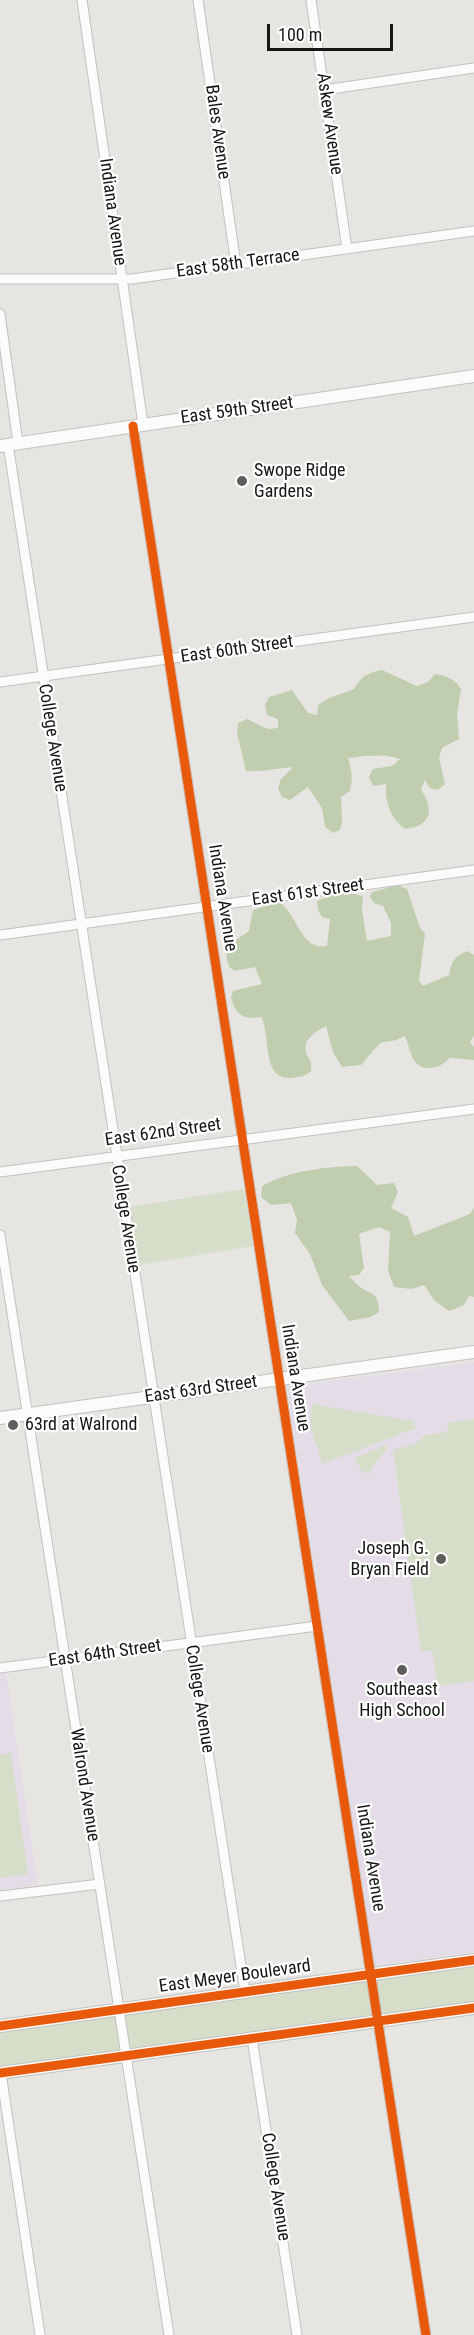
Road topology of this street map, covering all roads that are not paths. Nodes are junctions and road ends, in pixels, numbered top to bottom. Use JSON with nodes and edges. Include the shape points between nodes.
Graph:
{"nodes":[{"id":1,"x":82,"y":0,"type":"edge"},
{"id":2,"x":198,"y":0,"type":"edge"},
{"id":3,"x":311,"y":0,"type":"edge"},
{"id":4,"x":474,"y":68,"type":"edge"},
{"id":5,"x":324,"y":90,"type":"junction"},
{"id":6,"x":474,"y":231,"type":"edge"},
{"id":7,"x":347,"y":249,"type":"junction"},
{"id":8,"x":236,"y":265,"type":"junction"},
{"id":9,"x":0,"y":279,"type":"edge"},
{"id":10,"x":122,"y":280,"type":"junction"},
{"id":11,"x":0,"y":314,"type":"edge"},
{"id":12,"x":474,"y":376,"type":"edge"},
{"id":13,"x":138,"y":425,"type":"junction"},
{"id":14,"x":9,"y":444,"type":"edge"},
{"id":15,"x":474,"y":617,"type":"edge"},
{"id":16,"x":170,"y":660,"type":"junction"},
{"id":17,"x":43,"y":677,"type":"junction"},
{"id":18,"x":0,"y":682,"type":"edge"},
{"id":19,"x":474,"y":870,"type":"edge"},
{"id":20,"x":207,"y":907,"type":"junction"},
{"id":21,"x":81,"y":924,"type":"junction"},
{"id":22,"x":0,"y":935,"type":"edge"},
{"id":23,"x":474,"y":1108,"type":"edge"},
{"id":24,"x":242,"y":1140,"type":"junction"},
{"id":25,"x":116,"y":1156,"type":"junction"},
{"id":26,"x":0,"y":1172,"type":"edge"},
{"id":27,"x":0,"y":1235,"type":"edge"},
{"id":28,"x":474,"y":1352,"type":"edge"},
{"id":29,"x":279,"y":1379,"type":"junction"},
{"id":30,"x":152,"y":1397,"type":"junction"},
{"id":31,"x":27,"y":1414,"type":"junction"},
{"id":32,"x":0,"y":1418,"type":"edge"},
{"id":33,"x":317,"y":1626,"type":"junction"},
{"id":34,"x":190,"y":1643,"type":"junction"},
{"id":35,"x":64,"y":1660,"type":"junction"},
{"id":36,"x":0,"y":1668,"type":"edge"},
{"id":37,"x":100,"y":1884,"type":"junction"},
{"id":38,"x":0,"y":1896,"type":"edge"},
{"id":39,"x":474,"y":1960,"type":"edge"},
{"id":40,"x":371,"y":1974,"type":"junction"},
{"id":41,"x":245,"y":1992,"type":"junction"},
{"id":42,"x":474,"y":2008,"type":"edge"},
{"id":43,"x":119,"y":2010,"type":"junction"},
{"id":44,"x":378,"y":2021,"type":"junction"},
{"id":45,"x":0,"y":2026,"type":"edge"},
{"id":46,"x":252,"y":2038,"type":"junction"},
{"id":47,"x":126,"y":2054,"type":"junction"},
{"id":48,"x":0,"y":2073,"type":"edge"},
{"id":49,"x":40,"y":2335,"type":"edge"},
{"id":50,"x":169,"y":2335,"type":"edge"},
{"id":51,"x":297,"y":2335,"type":"edge"},
{"id":52,"x":426,"y":2335,"type":"edge"}],
"edges":[{"from":1,"to":10,"type":"street","name":"Indiana Avenue"},
{"from":2,"to":8,"type":"street","name":"Bales Avenue"},
{"from":3,"to":5,"type":"street","name":"Askew Avenue"},
{"from":4,"to":5,"type":"street"},
{"from":5,"to":7,"type":"street","name":"Askew Avenue"},
{"from":6,"to":7,"type":"street","name":"East 58th Terrace"},
{"from":7,"to":8,"type":"street","name":"East 58th Terrace"},
{"from":8,"to":10,"type":"street","name":"East 58th Terrace"},
{"from":9,"to":10,"type":"street","name":"East 58th Terrace"},
{"from":10,"to":13,"type":"street","name":"Indiana Avenue"},
{"from":11,"to":14,"type":"street","name":"College Avenue"},
{"from":12,"to":13,"type":"main road","name":"East 59th Street"},
{"from":13,"to":14,"type":"main road","name":"East 59th Street"},
{"from":13,"to":16,"type":"street","name":"Indiana Avenue"},
{"from":14,"to":17,"type":"street","name":"College Avenue"},
{"from":15,"to":16,"type":"street","name":"East 60th Street"},
{"from":16,"to":17,"type":"street","name":"East 60th Street"},
{"from":16,"to":20,"type":"street","name":"Indiana Avenue"},
{"from":17,"to":18,"type":"street","name":"East 60th Street"},
{"from":17,"to":21,"type":"street","name":"College Avenue"},
{"from":19,"to":20,"type":"street","name":"East 61st Street"},
{"from":20,"to":21,"type":"street","name":"East 61st Street"},
{"from":20,"to":24,"type":"street","name":"Indiana Avenue"},
{"from":21,"to":22,"type":"street","name":"East 61st Street"},
{"from":21,"to":25,"type":"street","name":"College Avenue"},
{"from":23,"to":24,"type":"street","name":"East 62nd Street"},
{"from":24,"to":25,"type":"street","name":"East 62nd Street"},
{"from":24,"to":29,"type":"street","name":"Indiana Avenue"},
{"from":25,"to":26,"type":"street","name":"East 62nd Street"},
{"from":25,"to":30,"type":"street","name":"College Avenue"},
{"from":27,"to":31,"type":"street","name":"Walrond Avenue"},
{"from":28,"to":29,"type":"main road","name":"East 63rd Street"},
{"from":29,"to":30,"type":"main road","name":"East 63rd Street"},
{"from":29,"to":33,"type":"street","name":"Indiana Avenue"},
{"from":30,"to":31,"type":"main road","name":"East 63rd Street"},
{"from":30,"to":34,"type":"street","name":"College Avenue"},
{"from":31,"to":32,"type":"main road","name":"East 63rd Street"},
{"from":31,"to":35,"type":"street","name":"Walrond Avenue"},
{"from":33,"to":34,"type":"street","name":"East 64th Street"},
{"from":33,"to":40,"type":"street","name":"Indiana Avenue"},
{"from":34,"to":35,"type":"street","name":"East 64th Street"},
{"from":34,"to":41,"type":"street","name":"College Avenue"},
{"from":35,"to":36,"type":"street","name":"East 64th Street"},
{"from":35,"to":37,"type":"street","name":"Walrond Avenue"},
{"from":37,"to":38,"type":"street"},
{"from":37,"to":43,"type":"street","name":"Walrond Avenue"},
{"from":39,"to":40,"type":"main road","name":"East Meyer Boulevard"},
{"from":40,"to":41,"type":"main road","name":"East Meyer Boulevard"},
{"from":40,"to":44,"type":"street","name":"Indiana Avenue"},
{"from":41,"to":43,"type":"main road","name":"East Meyer Boulevard"},
{"from":42,"to":44,"type":"main road"},
{"from":43,"to":45,"type":"main road","name":"East Meyer Boulevard"},
{"from":43,"to":47,"type":"street","name":"Walrond Avenue"},
{"from":44,"to":46,"type":"main road"},
{"from":44,"to":52,"type":"street","name":"Indiana Avenue"},
{"from":46,"to":47,"type":"main road"},
{"from":46,"to":51,"type":"street","name":"College Avenue"},
{"from":47,"to":48,"type":"main road"},
{"from":47,"to":50,"type":"street","name":"Walrond Avenue"},
{"from":48,"to":49,"type":"street"}]}
